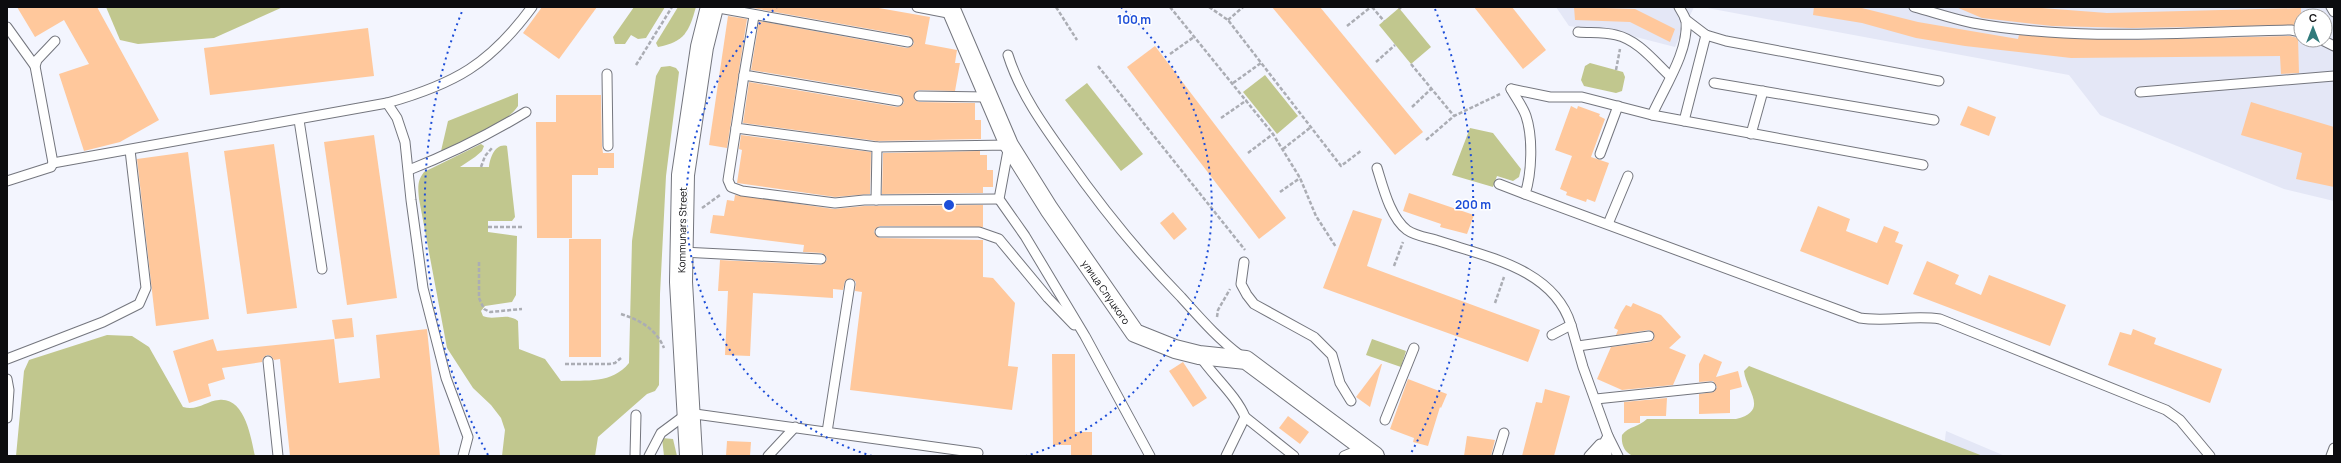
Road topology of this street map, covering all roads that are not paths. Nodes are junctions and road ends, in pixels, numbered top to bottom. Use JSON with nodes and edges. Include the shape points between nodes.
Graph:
{"nodes":[{"id":1,"x":532,"y":7,"type":"edge"},
{"id":2,"x":713,"y":7,"type":"edge"},
{"id":3,"x":917,"y":7,"type":"edge"},
{"id":4,"x":1679,"y":7,"type":"edge"},
{"id":5,"x":1914,"y":7,"type":"edge"},
{"id":6,"x":2331,"y":7,"type":"edge"},
{"id":7,"x":952,"y":10,"type":"edge"},
{"id":8,"x":2334,"y":12,"type":"edge"},
{"id":9,"x":754,"y":16,"type":"junction"},
{"id":10,"x":1686,"y":19,"type":"junction"},
{"id":11,"x":7,"y":27,"type":"edge"},
{"id":12,"x":2293,"y":30,"type":"edge"},
{"id":13,"x":1578,"y":32,"type":"dead end"},
{"id":14,"x":1706,"y":35,"type":"junction"},
{"id":15,"x":55,"y":41,"type":"dead end"},
{"id":16,"x":908,"y":42,"type":"dead end"},
{"id":17,"x":1008,"y":55,"type":"dead end"},
{"id":18,"x":35,"y":66,"type":"junction"},
{"id":19,"x":607,"y":74,"type":"dead end"},
{"id":20,"x":744,"y":75,"type":"junction"},
{"id":21,"x":1670,"y":76,"type":"junction"},
{"id":22,"x":2334,"y":76,"type":"edge"},
{"id":23,"x":1939,"y":81,"type":"dead end"},
{"id":24,"x":1714,"y":83,"type":"dead end"},
{"id":25,"x":1763,"y":91,"type":"junction"},
{"id":26,"x":2140,"y":92,"type":"dead end"},
{"id":27,"x":918,"y":96,"type":"dead end"},
{"id":28,"x":988,"y":97,"type":"junction"},
{"id":29,"x":898,"y":101,"type":"dead end"},
{"id":30,"x":388,"y":103,"type":"junction"},
{"id":31,"x":1618,"y":106,"type":"junction"},
{"id":32,"x":526,"y":112,"type":"dead end"},
{"id":33,"x":1652,"y":115,"type":"junction"},
{"id":34,"x":299,"y":120,"type":"junction"},
{"id":35,"x":1934,"y":120,"type":"dead end"},
{"id":36,"x":1684,"y":121,"type":"junction"},
{"id":37,"x":736,"y":128,"type":"junction"},
{"id":38,"x":1751,"y":134,"type":"junction"},
{"id":39,"x":608,"y":146,"type":"dead end"},
{"id":40,"x":1009,"y":146,"type":"junction"},
{"id":41,"x":877,"y":147,"type":"junction"},
{"id":42,"x":130,"y":150,"type":"junction"},
{"id":43,"x":1600,"y":154,"type":"dead end"},
{"id":44,"x":53,"y":163,"type":"junction"},
{"id":45,"x":1923,"y":165,"type":"dead end"},
{"id":46,"x":1377,"y":168,"type":"dead end"},
{"id":47,"x":409,"y":170,"type":"junction"},
{"id":48,"x":1628,"y":176,"type":"dead end"},
{"id":49,"x":7,"y":181,"type":"edge"},
{"id":50,"x":1499,"y":184,"type":"dead end"},
{"id":51,"x":1525,"y":194,"type":"junction"},
{"id":52,"x":999,"y":199,"type":"junction"},
{"id":53,"x":876,"y":200,"type":"junction"},
{"id":54,"x":1608,"y":224,"type":"junction"},
{"id":55,"x":880,"y":232,"type":"dead end"},
{"id":56,"x":680,"y":252,"type":"junction"},
{"id":57,"x":821,"y":259,"type":"dead end"},
{"id":58,"x":1244,"y":262,"type":"road end"},
{"id":59,"x":322,"y":269,"type":"dead end"},
{"id":60,"x":850,"y":284,"type":"dead end"},
{"id":61,"x":1571,"y":325,"type":"junction"},
{"id":62,"x":1552,"y":334,"type":"dead end"},
{"id":63,"x":1085,"y":336,"type":"junction"},
{"id":64,"x":1649,"y":336,"type":"dead end"},
{"id":65,"x":1578,"y":346,"type":"junction"},
{"id":66,"x":1414,"y":348,"type":"dead end"},
{"id":67,"x":1199,"y":355,"type":"junction"},
{"id":68,"x":7,"y":359,"type":"edge"},
{"id":69,"x":1246,"y":360,"type":"junction"},
{"id":70,"x":268,"y":361,"type":"dead end"},
{"id":71,"x":7,"y":379,"type":"edge"},
{"id":72,"x":1712,"y":387,"type":"dead end"},
{"id":73,"x":1596,"y":399,"type":"junction"},
{"id":74,"x":1351,"y":401,"type":"dead end"},
{"id":75,"x":688,"y":413,"type":"junction"},
{"id":76,"x":636,"y":415,"type":"dead end"},
{"id":77,"x":1245,"y":417,"type":"junction"},
{"id":78,"x":7,"y":418,"type":"edge"},
{"id":79,"x":1385,"y":420,"type":"dead end"},
{"id":80,"x":795,"y":427,"type":"junction"},
{"id":81,"x":827,"y":432,"type":"junction"},
{"id":82,"x":1504,"y":433,"type":"dead end"},
{"id":83,"x":1608,"y":436,"type":"junction"},
{"id":84,"x":2334,"y":448,"type":"edge"},
{"id":85,"x":1369,"y":452,"type":"edge"},
{"id":86,"x":978,"y":453,"type":"dead end"},
{"id":87,"x":278,"y":456,"type":"edge"},
{"id":88,"x":463,"y":456,"type":"edge"},
{"id":89,"x":635,"y":456,"type":"edge"},
{"id":90,"x":649,"y":456,"type":"edge"},
{"id":91,"x":691,"y":456,"type":"edge"},
{"id":92,"x":768,"y":456,"type":"edge"},
{"id":93,"x":1150,"y":456,"type":"edge"},
{"id":94,"x":1226,"y":456,"type":"edge"},
{"id":95,"x":1294,"y":456,"type":"edge"},
{"id":96,"x":1344,"y":456,"type":"edge"},
{"id":97,"x":1497,"y":456,"type":"edge"},
{"id":98,"x":1589,"y":456,"type":"edge"},
{"id":99,"x":1597,"y":456,"type":"edge"},
{"id":100,"x":1607,"y":456,"type":"edge"},
{"id":101,"x":1618,"y":456,"type":"edge"},
{"id":102,"x":2210,"y":456,"type":"edge"},
{"id":103,"x":2331,"y":456,"type":"edge"}],
"edges":[{"from":1,"to":30,"type":"lane","via":[[506,41],[460,76],[428,92]]},
{"from":2,"to":9,"type":"lane"},
{"from":2,"to":56,"type":"main road","name":"Kommunars Street","via":[[702,47],[683,175]]},
{"from":3,"to":7,"type":"lane"},
{"from":4,"to":10,"type":"lane"},
{"from":5,"to":12,"type":"lane","via":[[1975,23],[2046,31],[2106,34]]},
{"from":6,"to":8,"type":"lane"},
{"from":7,"to":28,"type":"street","name":"улица Слуцкого"},
{"from":9,"to":16,"type":"lane"},
{"from":9,"to":20,"type":"lane"},
{"from":10,"to":14,"type":"lane"},
{"from":10,"to":21,"type":"lane","via":[[1686,36],[1681,54]]},
{"from":11,"to":18,"type":"lane"},
{"from":13,"to":21,"type":"lane","via":[[1623,37],[1635,44]]},
{"from":14,"to":23,"type":"lane","via":[[1726,41]]},
{"from":14,"to":36,"type":"lane"},
{"from":15,"to":18,"type":"lane","via":[[37,60]]},
{"from":17,"to":69,"type":"lane","via":[[1020,87],[1101,207],[1212,333]]},
{"from":18,"to":44,"type":"lane"},
{"from":19,"to":39,"type":"lane"},
{"from":20,"to":29,"type":"lane"},
{"from":20,"to":37,"type":"lane"},
{"from":21,"to":33,"type":"lane"},
{"from":22,"to":26,"type":"lane"},
{"from":24,"to":25,"type":"lane"},
{"from":25,"to":35,"type":"lane"},
{"from":25,"to":38,"type":"lane"},
{"from":27,"to":28,"type":"lane"},
{"from":28,"to":40,"type":"street","name":"улица Слуцкого"},
{"from":30,"to":34,"type":"lane"},
{"from":30,"to":47,"type":"lane","via":[[402,128]]},
{"from":31,"to":33,"type":"lane"},
{"from":31,"to":43,"type":"lane"},
{"from":31,"to":51,"type":"lane","via":[[1582,97],[1550,97],[1511,89],[1526,116],[1529,129],[1530,169]]},
{"from":32,"to":47,"type":"lane","via":[[439,159]]},
{"from":33,"to":36,"type":"lane"},
{"from":34,"to":42,"type":"lane"},
{"from":34,"to":59,"type":"lane"},
{"from":36,"to":38,"type":"lane"},
{"from":37,"to":41,"type":"lane"},
{"from":37,"to":53,"type":"lane","via":[[728,180],[731,187],[742,191],[822,202]]},
{"from":38,"to":45,"type":"lane"},
{"from":40,"to":41,"type":"lane"},
{"from":40,"to":52,"type":"lane"},
{"from":40,"to":67,"type":"street","name":"улица Слуцкого","via":[[1048,209],[1135,333],[1175,349]]},
{"from":41,"to":53,"type":"lane"},
{"from":42,"to":44,"type":"lane"},
{"from":42,"to":68,"type":"lane","via":[[146,288],[139,304],[103,322]]},
{"from":44,"to":49,"type":"lane","via":[[51,167]]},
{"from":46,"to":61,"type":"lane","via":[[1391,209],[1407,230],[1509,264],[1535,278],[1555,295],[1567,312]]},
{"from":47,"to":88,"type":"lane","via":[[424,288],[432,328],[446,378],[468,437]]},
{"from":48,"to":54,"type":"lane"},
{"from":50,"to":51,"type":"lane"},
{"from":51,"to":54,"type":"lane"},
{"from":52,"to":53,"type":"lane"},
{"from":52,"to":63,"type":"lane","via":[[1025,236]]},
{"from":54,"to":102,"type":"lane","via":[[1860,318],[1881,321],[1920,316],[1940,319],[2166,410],[2180,420]]},
{"from":55,"to":63,"type":"lane","via":[[979,232],[1000,238],[1048,298]]},
{"from":56,"to":57,"type":"lane"},
{"from":56,"to":75,"type":"main road","name":"Kommunars Street"},
{"from":58,"to":74,"type":"lane","via":[[1241,284],[1247,295],[1254,304],[1314,336],[1332,355],[1340,383]]},
{"from":60,"to":81,"type":"lane"},
{"from":61,"to":62,"type":"lane"},
{"from":61,"to":65,"type":"lane"},
{"from":63,"to":93,"type":"lane"},
{"from":64,"to":65,"type":"lane"},
{"from":65,"to":73,"type":"lane","via":[[1583,367]]},
{"from":66,"to":79,"type":"lane"},
{"from":67,"to":69,"type":"street","name":"улица Слуцкого"},
{"from":67,"to":77,"type":"lane","via":[[1241,407]]},
{"from":69,"to":85,"type":"street"},
{"from":70,"to":87,"type":"lane"},
{"from":71,"to":78,"type":"lane"},
{"from":72,"to":73,"type":"lane"},
{"from":73,"to":83,"type":"lane"},
{"from":75,"to":80,"type":"lane"},
{"from":75,"to":90,"type":"lane","via":[[661,433]]},
{"from":75,"to":91,"type":"main road","name":"Kommunars Street"},
{"from":76,"to":89,"type":"lane"},
{"from":77,"to":94,"type":"lane"},
{"from":77,"to":95,"type":"lane"},
{"from":80,"to":81,"type":"lane"},
{"from":80,"to":92,"type":"lane"},
{"from":81,"to":86,"type":"lane"},
{"from":82,"to":97,"type":"lane"},
{"from":83,"to":98,"type":"lane"},
{"from":83,"to":99,"type":"lane"},
{"from":83,"to":100,"type":"lane"},
{"from":83,"to":101,"type":"lane"},
{"from":84,"to":103,"type":"lane"},
{"from":85,"to":96,"type":"lane"}]}
